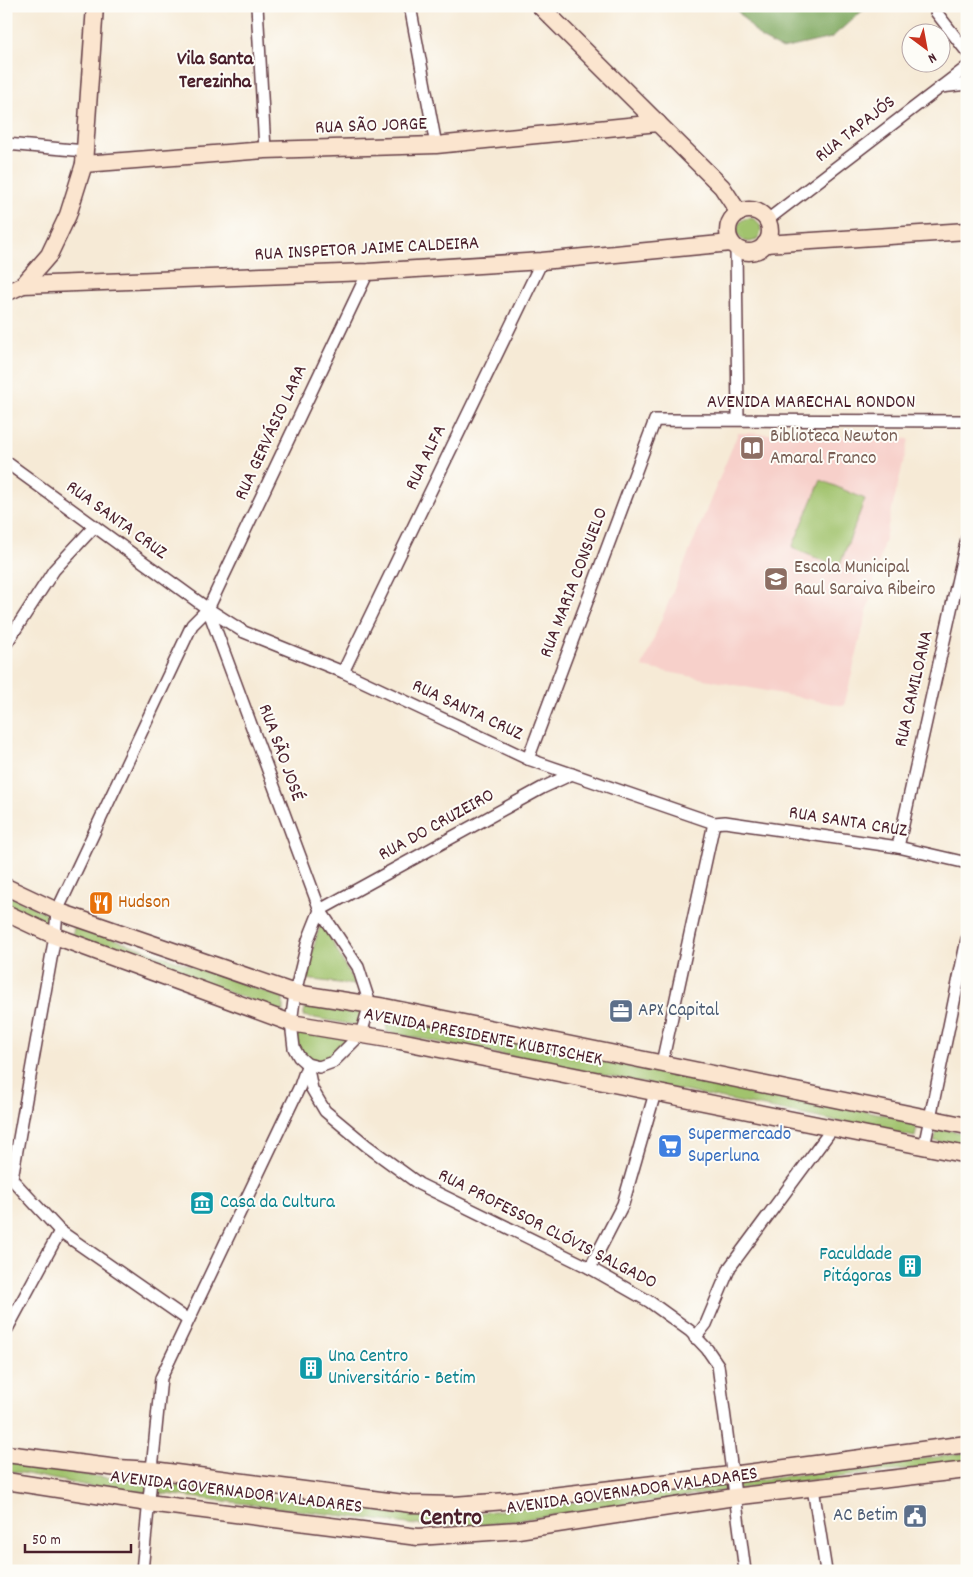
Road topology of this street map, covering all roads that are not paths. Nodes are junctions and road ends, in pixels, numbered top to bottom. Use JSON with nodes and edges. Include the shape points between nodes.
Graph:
{"nodes":[{"id":1,"x":95,"y":6,"type":"edge"},
{"id":2,"x":257,"y":6,"type":"edge"},
{"id":3,"x":410,"y":6,"type":"edge"},
{"id":4,"x":540,"y":6,"type":"edge"},
{"id":5,"x":936,"y":12,"type":"dead end"},
{"id":6,"x":967,"y":52,"type":"edge"},
{"id":7,"x":967,"y":67,"type":"edge"},
{"id":8,"x":967,"y":84,"type":"edge"},
{"id":9,"x":940,"y":87,"type":"junction"},
{"id":10,"x":658,"y":123,"type":"junction"},
{"id":11,"x":6,"y":144,"type":"edge"},
{"id":12,"x":436,"y":145,"type":"junction"},
{"id":13,"x":265,"y":150,"type":"junction"},
{"id":14,"x":84,"y":158,"type":"junction"},
{"id":15,"x":739,"y":213,"type":"junction"},
{"id":16,"x":766,"y":221,"type":"junction"},
{"id":17,"x":967,"y":231,"type":"edge"},
{"id":18,"x":765,"y":244,"type":"junction"},
{"id":19,"x":734,"y":246,"type":"junction"},
{"id":20,"x":542,"y":261,"type":"junction"},
{"id":21,"x":368,"y":272,"type":"junction"},
{"id":22,"x":23,"y":285,"type":"junction"},
{"id":23,"x":6,"y":293,"type":"edge"},
{"id":24,"x":738,"y":419,"type":"junction"},
{"id":25,"x":655,"y":420,"type":"joint"},
{"id":26,"x":967,"y":420,"type":"edge"},
{"id":27,"x":6,"y":462,"type":"edge"},
{"id":28,"x":94,"y":527,"type":"junction"},
{"id":29,"x":967,"y":538,"type":"edge"},
{"id":30,"x":208,"y":609,"type":"junction"},
{"id":31,"x":6,"y":644,"type":"edge"},
{"id":32,"x":343,"y":672,"type":"junction"},
{"id":33,"x":528,"y":759,"type":"junction"},
{"id":34,"x":572,"y":774,"type":"junction"},
{"id":35,"x":714,"y":823,"type":"junction"},
{"id":36,"x":898,"y":847,"type":"junction"},
{"id":37,"x":967,"y":863,"type":"edge"},
{"id":38,"x":6,"y":887,"type":"edge"},
{"id":39,"x":320,"y":910,"type":"junction"},
{"id":40,"x":57,"y":911,"type":"junction"},
{"id":41,"x":6,"y":913,"type":"edge"},
{"id":42,"x":55,"y":936,"type":"junction"},
{"id":43,"x":967,"y":939,"type":"edge"},
{"id":44,"x":295,"y":993,"type":"junction"},
{"id":45,"x":370,"y":1004,"type":"junction"},
{"id":46,"x":291,"y":1023,"type":"junction"},
{"id":47,"x":361,"y":1034,"type":"junction"},
{"id":48,"x":307,"y":1064,"type":"junction"},
{"id":49,"x":662,"y":1064,"type":"junction"},
{"id":50,"x":655,"y":1093,"type":"junction"},
{"id":51,"x":931,"y":1119,"type":"junction"},
{"id":52,"x":967,"y":1126,"type":"edge"},
{"id":53,"x":832,"y":1129,"type":"junction"},
{"id":54,"x":924,"y":1147,"type":"junction"},
{"id":55,"x":967,"y":1155,"type":"edge"},
{"id":56,"x":9,"y":1175,"type":"edge"},
{"id":57,"x":60,"y":1231,"type":"junction"},
{"id":58,"x":590,"y":1268,"type":"junction"},
{"id":59,"x":188,"y":1320,"type":"junction"},
{"id":60,"x":6,"y":1331,"type":"edge"},
{"id":61,"x":695,"y":1338,"type":"junction"},
{"id":62,"x":967,"y":1444,"type":"edge"},
{"id":63,"x":6,"y":1454,"type":"edge"},
{"id":64,"x":153,"y":1470,"type":"junction"},
{"id":65,"x":967,"y":1470,"type":"edge"},
{"id":66,"x":732,"y":1475,"type":"junction"},
{"id":67,"x":6,"y":1481,"type":"edge"},
{"id":68,"x":813,"y":1488,"type":"junction"},
{"id":69,"x":735,"y":1497,"type":"junction"},
{"id":70,"x":148,"y":1503,"type":"junction"},
{"id":71,"x":142,"y":1571,"type":"edge"},
{"id":72,"x":745,"y":1571,"type":"edge"},
{"id":73,"x":826,"y":1571,"type":"edge"}],
"edges":[{"from":1,"to":14,"type":"street"},
{"from":2,"to":13,"type":"street"},
{"from":3,"to":12,"type":"street"},
{"from":4,"to":10,"type":"street"},
{"from":5,"to":6,"type":"street"},
{"from":7,"to":9,"type":"street","name":"RUA TAPAJÓS"},
{"from":8,"to":9,"type":"street"},
{"from":9,"to":16,"type":"street","name":"RUA TAPAJÓS"},
{"from":10,"to":12,"type":"street","name":"RUA SÃO JORGE"},
{"from":10,"to":15,"type":"street","via":[[722,187]]},
{"from":11,"to":14,"type":"street","name":"RUA SÃO JORGE"},
{"from":12,"to":13,"type":"street","name":"RUA SÃO JORGE"},
{"from":13,"to":14,"type":"street","name":"RUA SÃO JORGE"},
{"from":14,"to":22,"type":"street","via":[[68,215],[49,255]]},
{"from":15,"to":16,"type":"street","via":[[752,211]]},
{"from":15,"to":19,"type":"street","via":[[728,230]]},
{"from":16,"to":18,"type":"street","via":[[769,233]]},
{"from":17,"to":18,"type":"street"},
{"from":18,"to":19,"type":"street","via":[[755,251],[742,251]]},
{"from":19,"to":20,"type":"street","name":"RUA INSPETOR JAIME CALDEIRA"},
{"from":19,"to":24,"type":"street"},
{"from":20,"to":21,"type":"street","name":"RUA INSPETOR JAIME CALDEIRA"},
{"from":20,"to":32,"type":"street","name":"RUA ALFA"},
{"from":21,"to":22,"type":"street","name":"RUA INSPETOR JAIME CALDEIRA"},
{"from":21,"to":30,"type":"street","name":"RUA GERVÁSIO LARA"},
{"from":22,"to":23,"type":"street","name":"RUA INSPETOR JAIME CALDEIRA"},
{"from":24,"to":25,"type":"street","name":"AVENIDA MARECHAL RONDON"},
{"from":24,"to":26,"type":"street","name":"AVENIDA MARECHAL RONDON"},
{"from":25,"to":33,"type":"street","name":"RUA MARIA CONSUELO"},
{"from":27,"to":28,"type":"street","name":"RUA SANTA CRUZ"},
{"from":28,"to":30,"type":"street","name":"RUA SANTA CRUZ"},
{"from":28,"to":31,"type":"street","via":[[54,570]]},
{"from":29,"to":36,"type":"street","name":"RUA CAMILOANA"},
{"from":30,"to":32,"type":"street","name":"RUA SANTA CRUZ","via":[[244,632]]},
{"from":30,"to":39,"type":"street","name":"RUA SÃO JOSÉ"},
{"from":30,"to":40,"type":"street","name":"RUA GERVÁSIO LARA","via":[[192,625]]},
{"from":32,"to":33,"type":"street","name":"RUA SANTA CRUZ"},
{"from":33,"to":34,"type":"street","name":"RUA SANTA CRUZ"},
{"from":34,"to":35,"type":"street","name":"RUA SANTA CRUZ"},
{"from":34,"to":39,"type":"street","name":"RUA DO CRUZEIRO"},
{"from":35,"to":36,"type":"street","name":"RUA SANTA CRUZ"},
{"from":35,"to":49,"type":"street"},
{"from":36,"to":37,"type":"street","name":"RUA SANTA CRUZ"},
{"from":38,"to":40,"type":"street","name":"AVENIDA PRESIDENTE KUBITSCHEK"},
{"from":39,"to":44,"type":"street","via":[[308,940]]},
{"from":39,"to":45,"type":"street","name":"RUA SÃO JOSÉ","via":[[358,967]]},
{"from":40,"to":42,"type":"street"},
{"from":40,"to":44,"type":"street","name":"AVENIDA PRESIDENTE KUBITSCHEK"},
{"from":41,"to":42,"type":"street","name":"AVENIDA PRESIDENTE KUBITSCHEK"},
{"from":42,"to":46,"type":"street","name":"AVENIDA PRESIDENTE KUBITSCHEK"},
{"from":42,"to":56,"type":"street"},
{"from":43,"to":51,"type":"street"},
{"from":44,"to":45,"type":"street","name":"AVENIDA PRESIDENTE KUBITSCHEK"},
{"from":44,"to":46,"type":"street"},
{"from":45,"to":47,"type":"street"},
{"from":45,"to":49,"type":"street","name":"AVENIDA PRESIDENTE KUBITSCHEK"},
{"from":46,"to":47,"type":"street","name":"AVENIDA PRESIDENTE KUBITSCHEK"},
{"from":46,"to":48,"type":"street","via":[[294,1048]]},
{"from":47,"to":48,"type":"street","via":[[333,1062],[319,1067]]},
{"from":47,"to":50,"type":"street","name":"AVENIDA PRESIDENTE KUBITSCHEK"},
{"from":48,"to":58,"type":"street","name":"RUA PROFESSOR CLÓVIS SALGADO","via":[[312,1089],[324,1111],[419,1184]]},
{"from":48,"to":59,"type":"street","via":[[300,1086]]},
{"from":49,"to":51,"type":"street","name":"AVENIDA PRESIDENTE KUBITSCHEK"},
{"from":50,"to":53,"type":"street","name":"AVENIDA PRESIDENTE KUBITSCHEK"},
{"from":50,"to":58,"type":"street","via":[[624,1204]]},
{"from":51,"to":52,"type":"street","name":"AVENIDA PRESIDENTE KUBITSCHEK"},
{"from":51,"to":54,"type":"street"},
{"from":53,"to":54,"type":"street","name":"AVENIDA PRESIDENTE KUBITSCHEK"},
{"from":53,"to":61,"type":"street","via":[[730,1267],[706,1324]]},
{"from":54,"to":55,"type":"street","name":"AVENIDA PRESIDENTE KUBITSCHEK"},
{"from":56,"to":57,"type":"street"},
{"from":57,"to":59,"type":"street"},
{"from":57,"to":60,"type":"street"},
{"from":58,"to":61,"type":"street","name":"RUA PROFESSOR CLÓVIS SALGADO","via":[[650,1302],[683,1325]]},
{"from":59,"to":64,"type":"street","via":[[161,1378]]},
{"from":61,"to":66,"type":"street","name":"RUA PROFESSOR CLÓVIS SALGADO","via":[[718,1365]]},
{"from":62,"to":66,"type":"street","name":"AVENIDA GOVERNADOR VALADARES"},
{"from":63,"to":64,"type":"street","name":"AVENIDA GOVERNADOR VALADARES"},
{"from":64,"to":66,"type":"street","name":"AVENIDA GOVERNADOR VALADARES","via":[[411,1504],[454,1505]]},
{"from":64,"to":70,"type":"street"},
{"from":65,"to":68,"type":"street","name":"AVENIDA GOVERNADOR VALADARES"},
{"from":66,"to":69,"type":"street","name":"RUA PROFESSOR CLÓVIS SALGADO"},
{"from":67,"to":70,"type":"street","name":"AVENIDA GOVERNADOR VALADARES"},
{"from":68,"to":69,"type":"street","name":"AVENIDA GOVERNADOR VALADARES"},
{"from":68,"to":73,"type":"street"},
{"from":69,"to":70,"type":"street","name":"AVENIDA GOVERNADOR VALADARES","via":[[518,1530],[418,1536]]},
{"from":69,"to":72,"type":"street","name":"RUA PROFESSOR CLÓVIS SALGADO"},
{"from":70,"to":71,"type":"street"}]}
